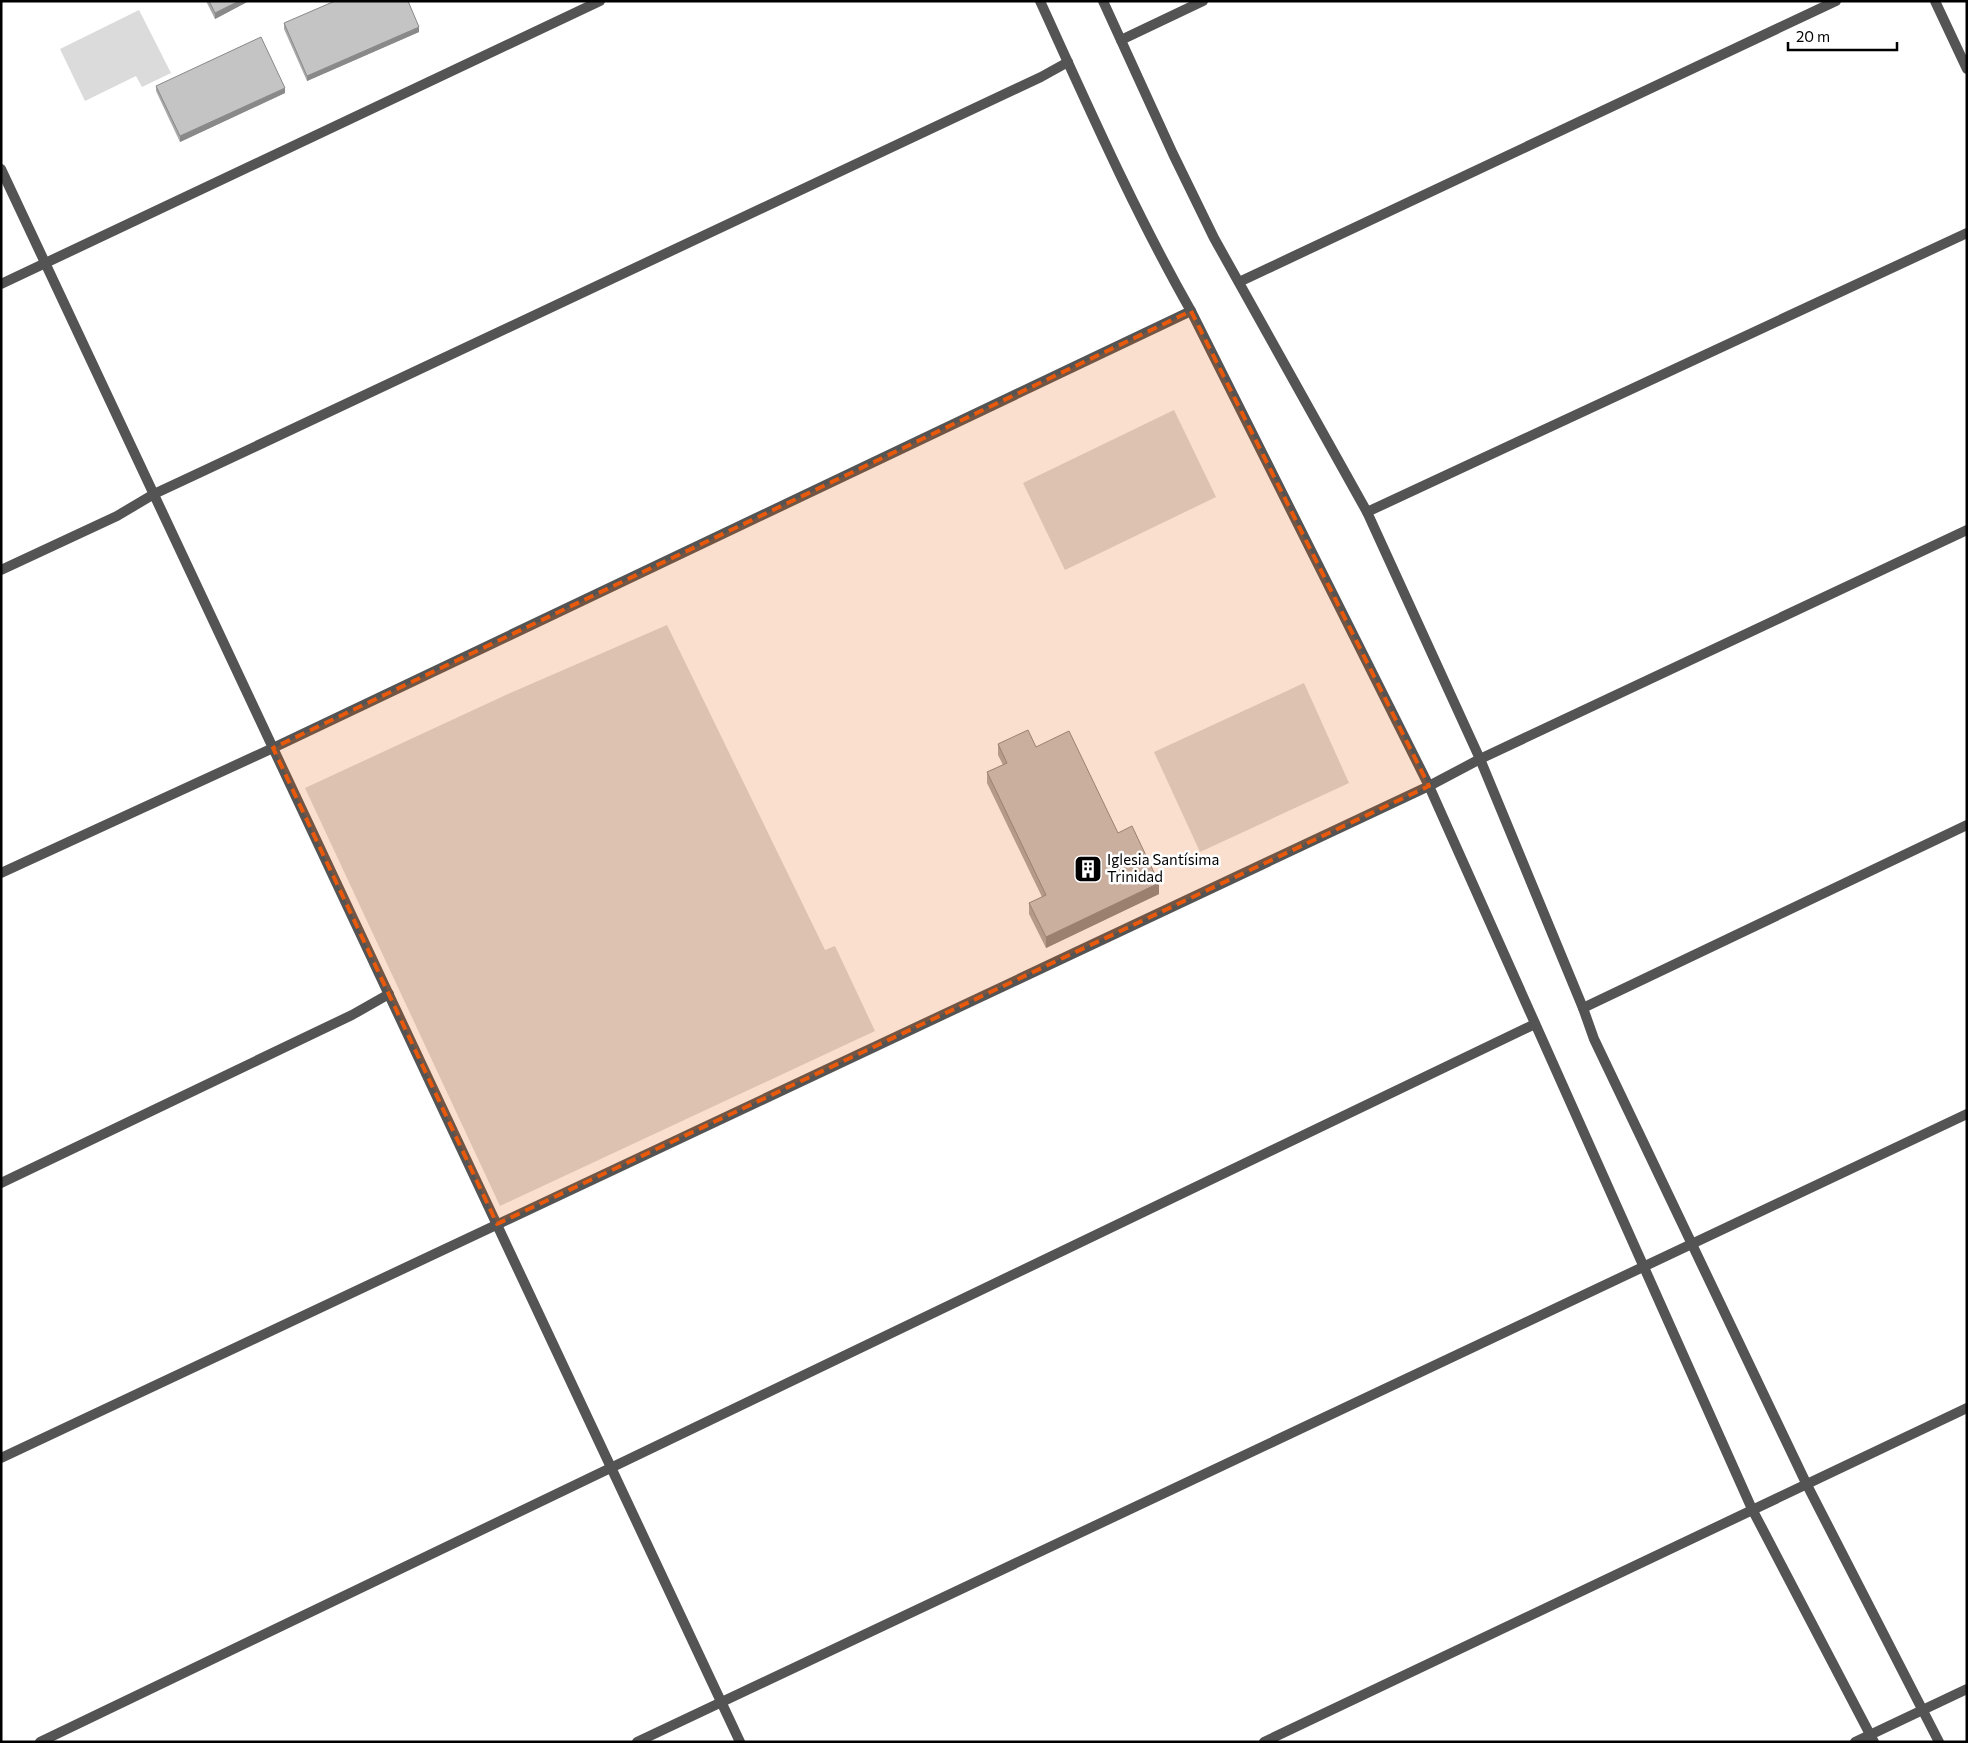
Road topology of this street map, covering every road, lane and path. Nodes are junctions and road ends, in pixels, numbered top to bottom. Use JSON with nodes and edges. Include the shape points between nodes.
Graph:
{"nodes":[{"id":1,"x":600,"y":1,"type":"edge"},
{"id":2,"x":1040,"y":1,"type":"edge"},
{"id":3,"x":1104,"y":1,"type":"edge"},
{"id":4,"x":1202,"y":1,"type":"edge"},
{"id":5,"x":1836,"y":1,"type":"edge"},
{"id":6,"x":1934,"y":1,"type":"edge"},
{"id":7,"x":1121,"y":40,"type":"junction"},
{"id":8,"x":1068,"y":62,"type":"junction"},
{"id":9,"x":1967,"y":69,"type":"edge"},
{"id":10,"x":1,"y":169,"type":"edge"},
{"id":11,"x":1967,"y":233,"type":"edge"},
{"id":12,"x":46,"y":263,"type":"junction"},
{"id":13,"x":1239,"y":282,"type":"junction"},
{"id":14,"x":1,"y":284,"type":"edge"},
{"id":15,"x":1191,"y":311,"type":"junction"},
{"id":16,"x":154,"y":494,"type":"junction"},
{"id":17,"x":1367,"y":512,"type":"junction"},
{"id":18,"x":1967,"y":530,"type":"edge"},
{"id":19,"x":1,"y":570,"type":"edge"},
{"id":20,"x":273,"y":748,"type":"junction"},
{"id":21,"x":1480,"y":760,"type":"junction"},
{"id":22,"x":1429,"y":786,"type":"junction"},
{"id":23,"x":1967,"y":825,"type":"edge"},
{"id":24,"x":1,"y":873,"type":"edge"},
{"id":25,"x":389,"y":994,"type":"junction"},
{"id":26,"x":1584,"y":1008,"type":"junction"},
{"id":27,"x":1536,"y":1024,"type":"junction"},
{"id":28,"x":1967,"y":1114,"type":"edge"},
{"id":29,"x":1,"y":1182,"type":"edge"},
{"id":30,"x":497,"y":1224,"type":"junction"},
{"id":31,"x":1692,"y":1244,"type":"junction"},
{"id":32,"x":1644,"y":1267,"type":"junction"},
{"id":33,"x":1967,"y":1408,"type":"edge"},
{"id":34,"x":1,"y":1458,"type":"edge"},
{"id":35,"x":612,"y":1468,"type":"junction"},
{"id":36,"x":1806,"y":1483,"type":"junction"},
{"id":37,"x":1752,"y":1509,"type":"junction"},
{"id":38,"x":1967,"y":1689,"type":"edge"},
{"id":39,"x":722,"y":1702,"type":"junction"},
{"id":40,"x":1924,"y":1709,"type":"junction"},
{"id":41,"x":1872,"y":1738,"type":"edge"},
{"id":42,"x":40,"y":1742,"type":"edge"},
{"id":43,"x":637,"y":1742,"type":"edge"},
{"id":44,"x":740,"y":1742,"type":"edge"},
{"id":45,"x":1264,"y":1742,"type":"edge"},
{"id":46,"x":1855,"y":1742,"type":"edge"},
{"id":47,"x":1940,"y":1742,"type":"edge"}],
"edges":[{"from":1,"to":12,"type":"street"},
{"from":2,"to":8,"type":"street"},
{"from":3,"to":7,"type":"street"},
{"from":4,"to":7,"type":"street"},
{"from":5,"to":13,"type":"street"},
{"from":6,"to":9,"type":"street"},
{"from":7,"to":13,"type":"street","via":[[1173,154]]},
{"from":8,"to":15,"type":"street","via":[[1120,177]]},
{"from":8,"to":16,"type":"street"},
{"from":10,"to":12,"type":"street"},
{"from":11,"to":17,"type":"street"},
{"from":12,"to":14,"type":"street"},
{"from":12,"to":16,"type":"street"},
{"from":13,"to":17,"type":"street"},
{"from":15,"to":20,"type":"street"},
{"from":15,"to":22,"type":"street"},
{"from":16,"to":19,"type":"street","via":[[117,516]]},
{"from":16,"to":20,"type":"street"},
{"from":17,"to":21,"type":"street"},
{"from":18,"to":21,"type":"street"},
{"from":20,"to":24,"type":"street"},
{"from":20,"to":25,"type":"street"},
{"from":21,"to":22,"type":"street"},
{"from":21,"to":26,"type":"street"},
{"from":22,"to":27,"type":"street"},
{"from":22,"to":30,"type":"street"},
{"from":23,"to":26,"type":"street"},
{"from":25,"to":29,"type":"street","via":[[352,1015]]},
{"from":25,"to":30,"type":"street"},
{"from":26,"to":31,"type":"street","via":[[1594,1040]]},
{"from":27,"to":32,"type":"street"},
{"from":27,"to":35,"type":"street"},
{"from":28,"to":31,"type":"street"},
{"from":30,"to":34,"type":"street"},
{"from":30,"to":35,"type":"street"},
{"from":31,"to":32,"type":"street"},
{"from":31,"to":36,"type":"street"},
{"from":32,"to":37,"type":"street"},
{"from":32,"to":39,"type":"street"},
{"from":33,"to":36,"type":"street"},
{"from":35,"to":39,"type":"street"},
{"from":35,"to":42,"type":"street"},
{"from":36,"to":37,"type":"street"},
{"from":36,"to":40,"type":"street"},
{"from":37,"to":41,"type":"street"},
{"from":37,"to":45,"type":"street"},
{"from":38,"to":40,"type":"street"},
{"from":39,"to":43,"type":"street"},
{"from":39,"to":44,"type":"street"},
{"from":40,"to":41,"type":"street"},
{"from":40,"to":47,"type":"street"},
{"from":41,"to":46,"type":"street"}]}
